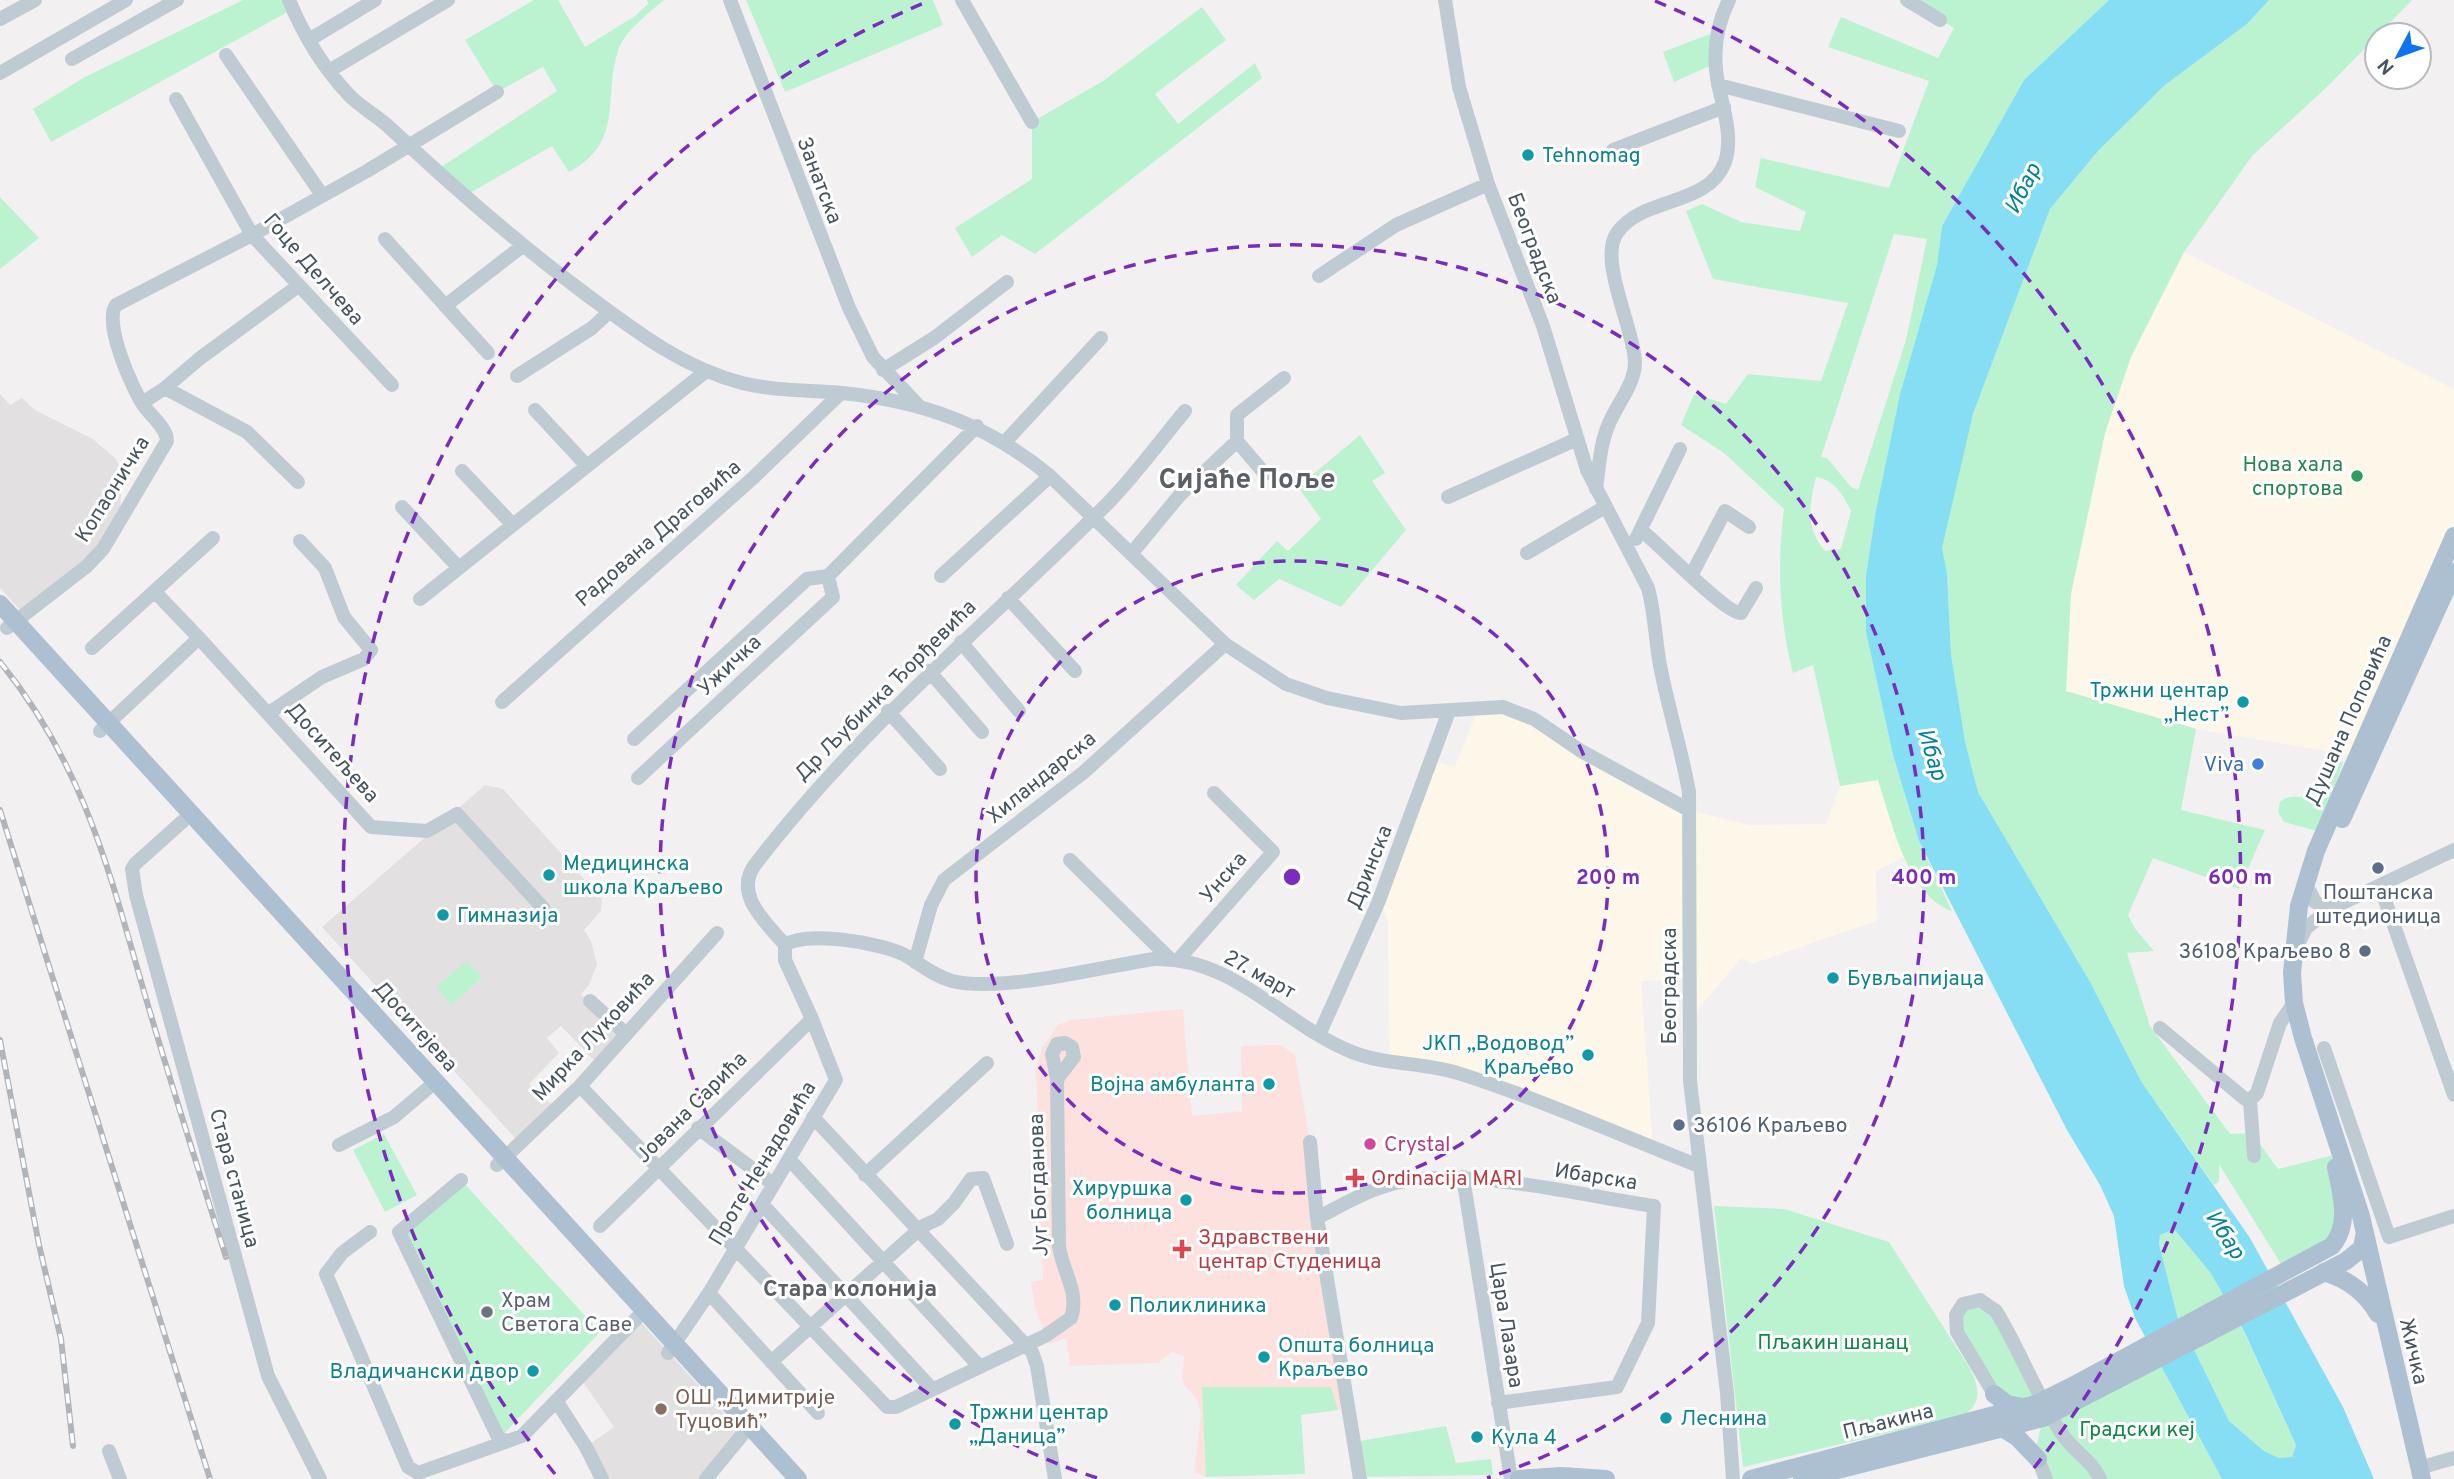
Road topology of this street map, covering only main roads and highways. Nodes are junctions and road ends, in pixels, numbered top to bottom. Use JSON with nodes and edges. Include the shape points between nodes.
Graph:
{"nodes":[{"id":1,"x":2454,"y":536,"type":"edge"},
{"id":2,"x":2454,"y":572,"type":"edge"},
{"id":3,"x":0,"y":604,"type":"edge"},
{"id":4,"x":7,"y":623,"type":"edge"},
{"id":5,"x":104,"y":727,"type":"junction"},
{"id":6,"x":2297,"y":925,"type":"junction"},
{"id":7,"x":2333,"y":1125,"type":"junction"},
{"id":8,"x":500,"y":1161,"type":"junction"},
{"id":9,"x":2366,"y":1244,"type":"junction"},
{"id":10,"x":2332,"y":1247,"type":"junction"},
{"id":11,"x":2320,"y":1265,"type":"junction"},
{"id":12,"x":604,"y":1274,"type":"junction"},
{"id":13,"x":2386,"y":1331,"type":"junction"},
{"id":14,"x":672,"y":1349,"type":"junction"},
{"id":15,"x":2035,"y":1409,"type":"junction"},
{"id":16,"x":1983,"y":1420,"type":"junction"},
{"id":17,"x":2002,"y":1429,"type":"junction"},
{"id":18,"x":2420,"y":1474,"type":"edge"},
{"id":19,"x":1602,"y":1478,"type":"edge"},
{"id":20,"x":784,"y":1479,"type":"edge"},
{"id":21,"x":798,"y":1479,"type":"edge"},
{"id":22,"x":1520,"y":1479,"type":"edge"},
{"id":23,"x":1751,"y":1479,"type":"edge"},
{"id":24,"x":1802,"y":1479,"type":"edge"}],
"edges":[{"from":1,"to":6,"type":"main road","name":"Душана Поповића","via":[[2316,851]]},
{"from":2,"to":6,"type":"main road","name":"Душана Поповића"},
{"from":3,"to":4,"type":"main road","name":"Доситејева"},
{"from":4,"to":5,"type":"main road","name":"Доситејева"},
{"from":5,"to":8,"type":"main road","name":"Доситејева"},
{"from":5,"to":8,"type":"main road","name":"Доситејева","via":[[183,821],[427,1088]]},
{"from":6,"to":7,"type":"main road","name":"Душана Поповића","via":[[2294,1003]]},
{"from":7,"to":9,"type":"main road","name":"Душана Поповића"},
{"from":7,"to":10,"type":"main road","name":"Душана Поповића","via":[[2344,1220]]},
{"from":8,"to":12,"type":"main road","name":"Доситејева"},
{"from":9,"to":10,"type":"main road","via":[[2350,1241]]},
{"from":9,"to":11,"type":"main road","via":[[2356,1255]]},
{"from":9,"to":13,"type":"main road","name":"Жичка"},
{"from":10,"to":11,"type":"main road"},
{"from":11,"to":13,"type":"main road","via":[[2361,1292]]},
{"from":11,"to":15,"type":"main road","bridge":true},
{"from":12,"to":14,"type":"main road","name":"Доситејева"},
{"from":12,"to":14,"type":"main road","name":"Доситејева","via":[[637,1318]]},
{"from":13,"to":18,"type":"main road","name":"Жичка"},
{"from":14,"to":20,"type":"main road","name":"Доситејева"},
{"from":14,"to":21,"type":"main road","name":"Доситејева"},
{"from":15,"to":16,"type":"main road","name":"Пљакина"},
{"from":15,"to":16,"type":"main road","via":[[2007,1404],[1994,1394]]},
{"from":15,"to":17,"type":"main road","name":"Пљакина"},
{"from":15,"to":17,"type":"main road","via":[[2038,1459]]},
{"from":16,"to":23,"type":"main road","name":"Пљакина"},
{"from":17,"to":24,"type":"main road","name":"Пљакина"},
{"from":19,"to":22,"type":"main road"}]}
